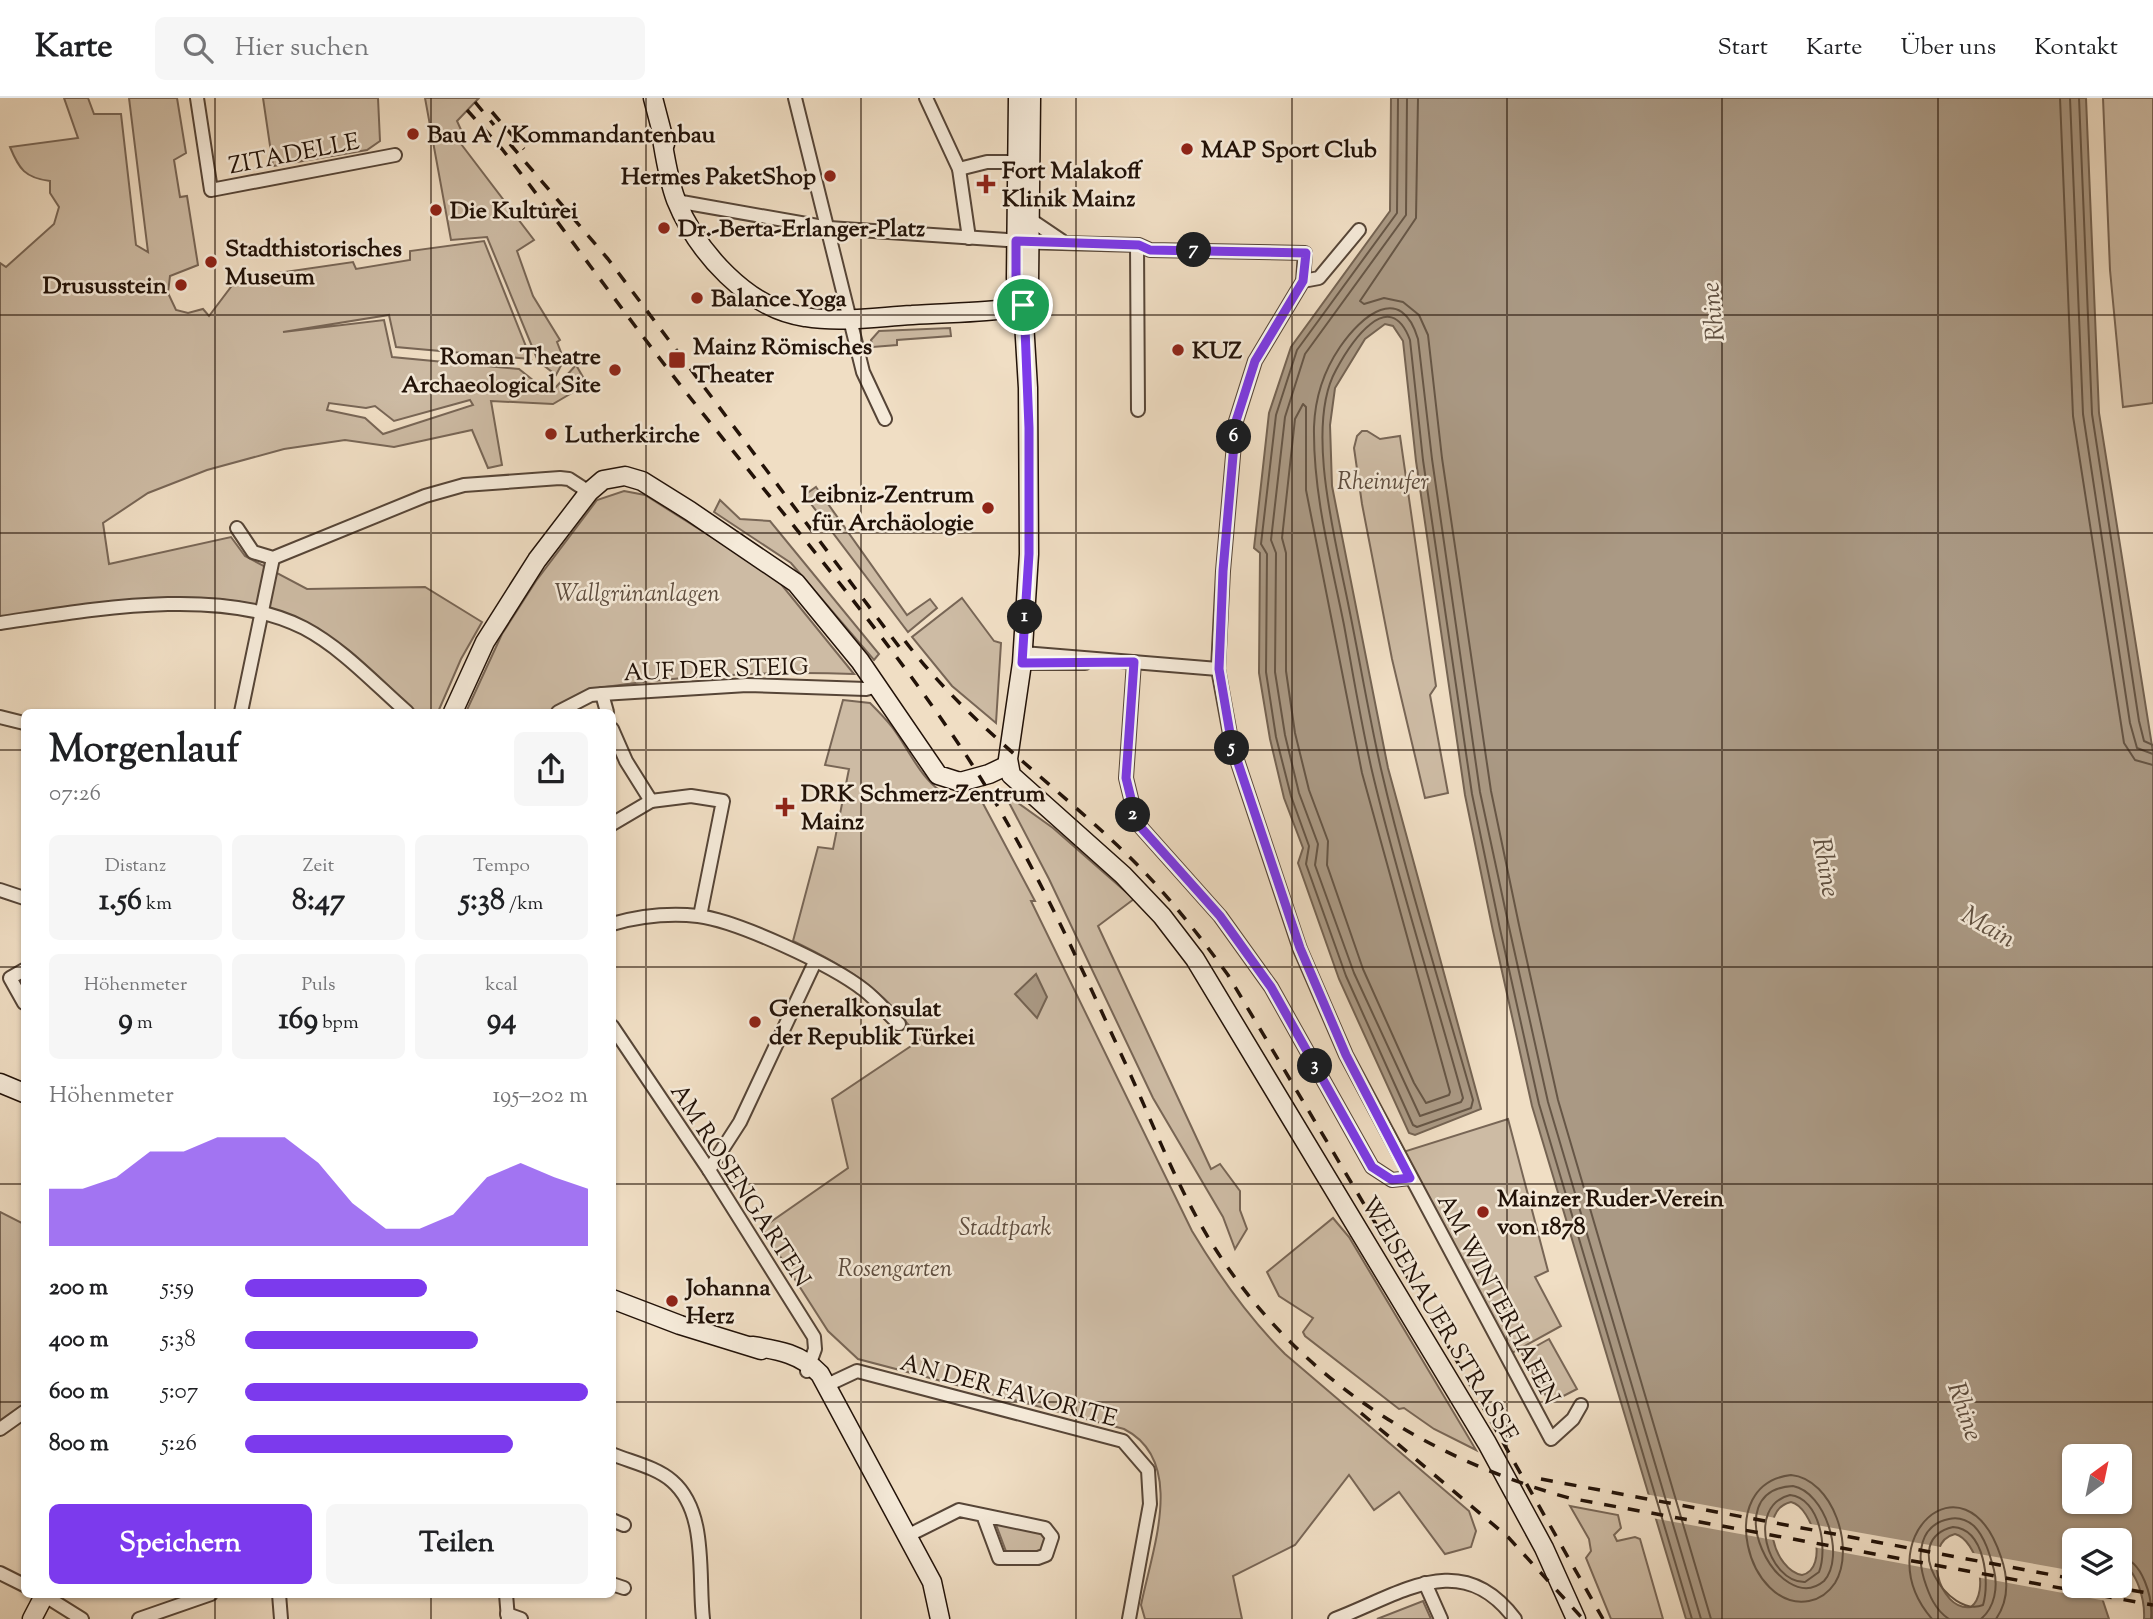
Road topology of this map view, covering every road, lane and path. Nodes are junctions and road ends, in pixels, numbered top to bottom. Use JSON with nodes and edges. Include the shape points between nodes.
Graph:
{"nodes":[{"id":1,"x":197,"y":98,"type":"edge"},
{"id":2,"x":653,"y":98,"type":"edge"},
{"id":3,"x":795,"y":98,"type":"edge"},
{"id":4,"x":926,"y":98,"type":"edge"},
{"id":5,"x":1022,"y":101,"type":"edge"},
{"id":6,"x":395,"y":155,"type":"dead end"},
{"id":7,"x":1017,"y":162,"type":"junction"},
{"id":8,"x":959,"y":169,"type":"junction"},
{"id":9,"x":682,"y":202,"type":"junction"},
{"id":10,"x":1028,"y":218,"type":"junction"},
{"id":11,"x":829,"y":228,"type":"junction"},
{"id":12,"x":1359,"y":230,"type":"dead end"},
{"id":13,"x":969,"y":238,"type":"junction"},
{"id":14,"x":1017,"y":241,"type":"junction"},
{"id":15,"x":1069,"y":244,"type":"junction"},
{"id":16,"x":1137,"y":245,"type":"junction"},
{"id":17,"x":1303,"y":281,"type":"junction"},
{"id":18,"x":1023,"y":305,"type":"junction"},
{"id":19,"x":850,"y":319,"type":"junction"},
{"id":20,"x":1138,"y":410,"type":"dead end"},
{"id":21,"x":885,"y":419,"type":"dead end"},
{"id":22,"x":589,"y":492,"type":"junction"},
{"id":23,"x":237,"y":528,"type":"dead end"},
{"id":24,"x":273,"y":558,"type":"junction"},
{"id":25,"x":262,"y":613,"type":"junction"},
{"id":26,"x":0,"y":623,"type":"edge"},
{"id":27,"x":1022,"y":658,"type":"junction"},
{"id":28,"x":1133,"y":662,"type":"junction"},
{"id":29,"x":1219,"y":669,"type":"junction"},
{"id":30,"x":878,"y":686,"type":"junction"},
{"id":31,"x":601,"y":694,"type":"junction"},
{"id":32,"x":243,"y":709,"type":"edge"},
{"id":33,"x":403,"y":709,"type":"edge"},
{"id":34,"x":454,"y":709,"type":"edge"},
{"id":35,"x":564,"y":709,"type":"edge"},
{"id":36,"x":606,"y":709,"type":"edge"},
{"id":37,"x":0,"y":717,"type":"edge"},
{"id":38,"x":21,"y":722,"type":"edge"},
{"id":39,"x":616,"y":738,"type":"edge"},
{"id":40,"x":1008,"y":765,"type":"junction"},
{"id":41,"x":651,"y":801,"type":"junction"},
{"id":42,"x":616,"y":822,"type":"edge"},
{"id":43,"x":0,"y":890,"type":"edge"},
{"id":44,"x":21,"y":897,"type":"edge"},
{"id":45,"x":700,"y":916,"type":"junction"},
{"id":46,"x":616,"y":923,"type":"edge"},
{"id":47,"x":815,"y":962,"type":"junction"},
{"id":48,"x":5,"y":976,"type":"edge"},
{"id":49,"x":21,"y":999,"type":"edge"},
{"id":50,"x":899,"y":1024,"type":"dead end"},
{"id":51,"x":616,"y":1035,"type":"edge"},
{"id":52,"x":0,"y":1083,"type":"edge"},
{"id":53,"x":21,"y":1092,"type":"edge"},
{"id":54,"x":709,"y":1170,"type":"junction"},
{"id":55,"x":1410,"y":1178,"type":"junction"},
{"id":56,"x":616,"y":1300,"type":"edge"},
{"id":57,"x":809,"y":1368,"type":"junction"},
{"id":58,"x":825,"y":1385,"type":"junction"},
{"id":59,"x":1581,"y":1405,"type":"dead end"},
{"id":60,"x":21,"y":1414,"type":"edge"},
{"id":61,"x":0,"y":1429,"type":"edge"},
{"id":62,"x":616,"y":1456,"type":"edge"},
{"id":63,"x":983,"y":1515,"type":"junction"},
{"id":64,"x":907,"y":1536,"type":"junction"},
{"id":65,"x":0,"y":1573,"type":"edge"},
{"id":66,"x":1425,"y":1583,"type":"junction"},
{"id":67,"x":21,"y":1584,"type":"edge"},
{"id":68,"x":42,"y":1598,"type":"edge"},
{"id":69,"x":48,"y":1598,"type":"edge"},
{"id":70,"x":199,"y":1598,"type":"edge"},
{"id":71,"x":279,"y":1598,"type":"edge"},
{"id":72,"x":506,"y":1598,"type":"edge"},
{"id":73,"x":508,"y":1617,"type":"edge"},
{"id":74,"x":32,"y":1619,"type":"edge"},
{"id":75,"x":82,"y":1619,"type":"edge"},
{"id":76,"x":139,"y":1619,"type":"edge"},
{"id":77,"x":281,"y":1619,"type":"edge"},
{"id":78,"x":521,"y":1619,"type":"edge"},
{"id":79,"x":703,"y":1619,"type":"edge"},
{"id":80,"x":940,"y":1619,"type":"edge"},
{"id":81,"x":1129,"y":1619,"type":"edge"},
{"id":82,"x":1335,"y":1619,"type":"edge"},
{"id":83,"x":1441,"y":1619,"type":"edge"},
{"id":84,"x":1515,"y":1619,"type":"edge"},
{"id":85,"x":1576,"y":1619,"type":"edge"}],
"edges":[{"from":1,"to":6,"type":"street","name":"ZITADELLE","via":[[211,190]]},
{"from":2,"to":9,"type":"street"},
{"from":3,"to":11,"type":"street"},
{"from":4,"to":8,"type":"street"},
{"from":5,"to":7,"type":"street"},
{"from":5,"to":10,"type":"street"},
{"from":7,"to":8,"type":"street","via":[[987,162]]},
{"from":7,"to":14,"type":"street"},
{"from":8,"to":13,"type":"street"},
{"from":9,"to":11,"type":"street"},
{"from":9,"to":19,"type":"street","via":[[749,292],[797,316]]},
{"from":10,"to":14,"type":"street"},
{"from":10,"to":15,"type":"street","via":[[1054,239]]},
{"from":11,"to":13,"type":"street"},
{"from":11,"to":19,"type":"street"},
{"from":12,"to":17,"type":"street","via":[[1319,278]]},
{"from":13,"to":14,"type":"street"},
{"from":14,"to":15,"type":"street"},
{"from":14,"to":18,"type":"street","via":[[1016,278]]},
{"from":15,"to":16,"type":"street"},
{"from":16,"to":17,"type":"street","via":[[1150,250],[1306,253]]},
{"from":16,"to":20,"type":"street"},
{"from":17,"to":29,"type":"street","name":"AM WINTERHAFEN","via":[[1255,361],[1236,421]]},
{"from":18,"to":19,"type":"street"},
{"from":18,"to":27,"type":"street","via":[[1030,511]]},
{"from":19,"to":21,"type":"street","via":[[867,387]]},
{"from":22,"to":24,"type":"street","via":[[560,478],[464,485],[425,496]]},
{"from":22,"to":30,"type":"street","via":[[603,480],[630,476],[753,551],[796,583]]},
{"from":22,"to":34,"type":"street","via":[[537,560],[485,642]]},
{"from":23,"to":24,"type":"street","via":[[253,552]]},
{"from":24,"to":25,"type":"street"},
{"from":25,"to":26,"type":"street","via":[[172,604]]},
{"from":25,"to":32,"type":"street"},
{"from":25,"to":33,"type":"street","via":[[308,630]]},
{"from":27,"to":28,"type":"street"},
{"from":27,"to":40,"type":"street"},
{"from":28,"to":29,"type":"street"},
{"from":28,"to":55,"type":"street","name":"AM WINTERHAFEN","via":[[1126,778],[1137,823],[1220,916],[1271,987],[1372,1167],[1392,1180]]},
{"from":29,"to":55,"type":"street","name":"AM WINTERHAFEN","via":[[1232,745],[1300,948],[1346,1055]]},
{"from":30,"to":31,"type":"street","name":"AUF DER STEIG","via":[[747,685]]},
{"from":30,"to":40,"type":"street","via":[[932,769],[943,778],[968,780]]},
{"from":31,"to":35,"type":"street","name":"AUF DER STEIG"},
{"from":31,"to":36,"type":"street"},
{"from":37,"to":38,"type":"street"},
{"from":39,"to":41,"type":"street"},
{"from":40,"to":85,"type":"street","name":"WEISENAUER STRASSE","via":[[1019,785],[1098,851],[1152,905],[1195,959],[1493,1454]]},
{"from":41,"to":42,"type":"street"},
{"from":41,"to":45,"type":"street","via":[[691,796],[723,801]]},
{"from":43,"to":44,"type":"street"},
{"from":45,"to":46,"type":"street","via":[[657,915]]},
{"from":45,"to":47,"type":"street","via":[[732,925]]},
{"from":47,"to":50,"type":"street","via":[[863,990]]},
{"from":47,"to":54,"type":"street","via":[[740,1122]]},
{"from":48,"to":49,"type":"street"},
{"from":51,"to":54,"type":"street","name":"AM ROSENGARTEN"},
{"from":52,"to":53,"type":"street"},
{"from":54,"to":57,"type":"street","name":"AM ROSENGARTEN","via":[[814,1337]]},
{"from":55,"to":59,"type":"street","name":"AM WINTERHAFEN","via":[[1551,1439]]},
{"from":56,"to":57,"type":"street","via":[[680,1325],[791,1353]]},
{"from":57,"to":58,"type":"street"},
{"from":58,"to":64,"type":"street"},
{"from":58,"to":81,"type":"street","name":"AN DER FAVORITE","via":[[857,1371],[1123,1441],[1148,1470],[1150,1504]]},
{"from":60,"to":61,"type":"street"},
{"from":62,"to":79,"type":"street","via":[[671,1480],[690,1505],[697,1529]]},
{"from":63,"to":63,"type":"street","via":[[1045,1528],[1052,1537],[1050,1548],[1038,1558],[999,1558]]},
{"from":63,"to":64,"type":"street","via":[[959,1510]]},
{"from":64,"to":80,"type":"street","via":[[934,1586]]},
{"from":65,"to":67,"type":"street"},
{"from":66,"to":82,"type":"street"},
{"from":66,"to":83,"type":"street"},
{"from":66,"to":84,"type":"street","via":[[1452,1578],[1471,1582],[1490,1592]]},
{"from":68,"to":74,"type":"street"},
{"from":69,"to":75,"type":"street"},
{"from":70,"to":76,"type":"street"},
{"from":71,"to":77,"type":"street"},
{"from":72,"to":73,"type":"street"},
{"from":73,"to":78,"type":"street"}]}
